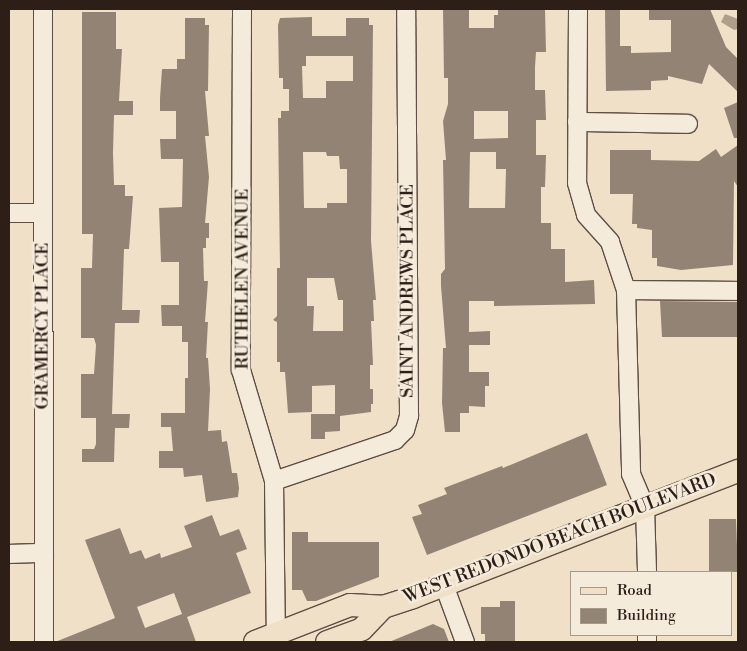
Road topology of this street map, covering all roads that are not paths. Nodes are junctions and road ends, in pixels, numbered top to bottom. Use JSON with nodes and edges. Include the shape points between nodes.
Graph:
{"nodes":[{"id":1,"x":44,"y":9,"type":"edge"},
{"id":2,"x":242,"y":9,"type":"edge"},
{"id":3,"x":406,"y":9,"type":"edge"},
{"id":4,"x":578,"y":9,"type":"edge"},
{"id":5,"x":578,"y":122,"type":"junction"},
{"id":6,"x":688,"y":124,"type":"dead end"},
{"id":7,"x":9,"y":213,"type":"edge"},
{"id":8,"x":43,"y":213,"type":"junction"},
{"id":9,"x":626,"y":290,"type":"junction"},
{"id":10,"x":738,"y":291,"type":"edge"},
{"id":11,"x":738,"y":471,"type":"edge"},
{"id":12,"x":274,"y":481,"type":"junction"},
{"id":13,"x":644,"y":507,"type":"junction"},
{"id":14,"x":9,"y":554,"type":"edge"},
{"id":15,"x":44,"y":554,"type":"junction"},
{"id":16,"x":648,"y":571,"type":"edge"},
{"id":17,"x":444,"y":586,"type":"junction"},
{"id":18,"x":383,"y":607,"type":"junction"},
{"id":19,"x":276,"y":634,"type":"junction"},
{"id":20,"x":44,"y":642,"type":"edge"},
{"id":21,"x":255,"y":642,"type":"edge"},
{"id":22,"x":326,"y":642,"type":"edge"},
{"id":23,"x":464,"y":642,"type":"edge"}],
"edges":[{"from":1,"to":8,"type":"street","name":"GRAMERCY PLACE"},
{"from":2,"to":12,"type":"street","name":"RUTHELEN AVENUE","via":[[241,370]]},
{"from":3,"to":12,"type":"street","name":"SAINT ANDREWS PLACE","via":[[407,423],[395,440]]},
{"from":4,"to":5,"type":"street"},
{"from":5,"to":6,"type":"street"},
{"from":5,"to":9,"type":"street","via":[[577,183],[586,215],[610,242]]},
{"from":7,"to":8,"type":"street"},
{"from":8,"to":15,"type":"street","name":"GRAMERCY PLACE"},
{"from":9,"to":10,"type":"street"},
{"from":9,"to":13,"type":"street","via":[[631,474]]},
{"from":11,"to":13,"type":"main road","name":"WEST REDONDO BEACH BOULEVARD"},
{"from":12,"to":19,"type":"street","name":"RUTHELEN AVENUE"},
{"from":13,"to":16,"type":"street"},
{"from":13,"to":17,"type":"main road","name":"WEST REDONDO BEACH BOULEVARD"},
{"from":14,"to":15,"type":"street"},
{"from":15,"to":20,"type":"street","name":"GRAMERCY PLACE"},
{"from":17,"to":18,"type":"main road","name":"WEST REDONDO BEACH BOULEVARD"},
{"from":17,"to":23,"type":"street"},
{"from":18,"to":19,"type":"main road","name":"WEST REDONDO BEACH BOULEVARD","via":[[350,605]]},
{"from":18,"to":22,"type":"main road","name":"WEST REDONDO BEACH BOULEVARD","via":[[362,629]]},
{"from":19,"to":21,"type":"main road","name":"WEST REDONDO BEACH BOULEVARD"}]}
